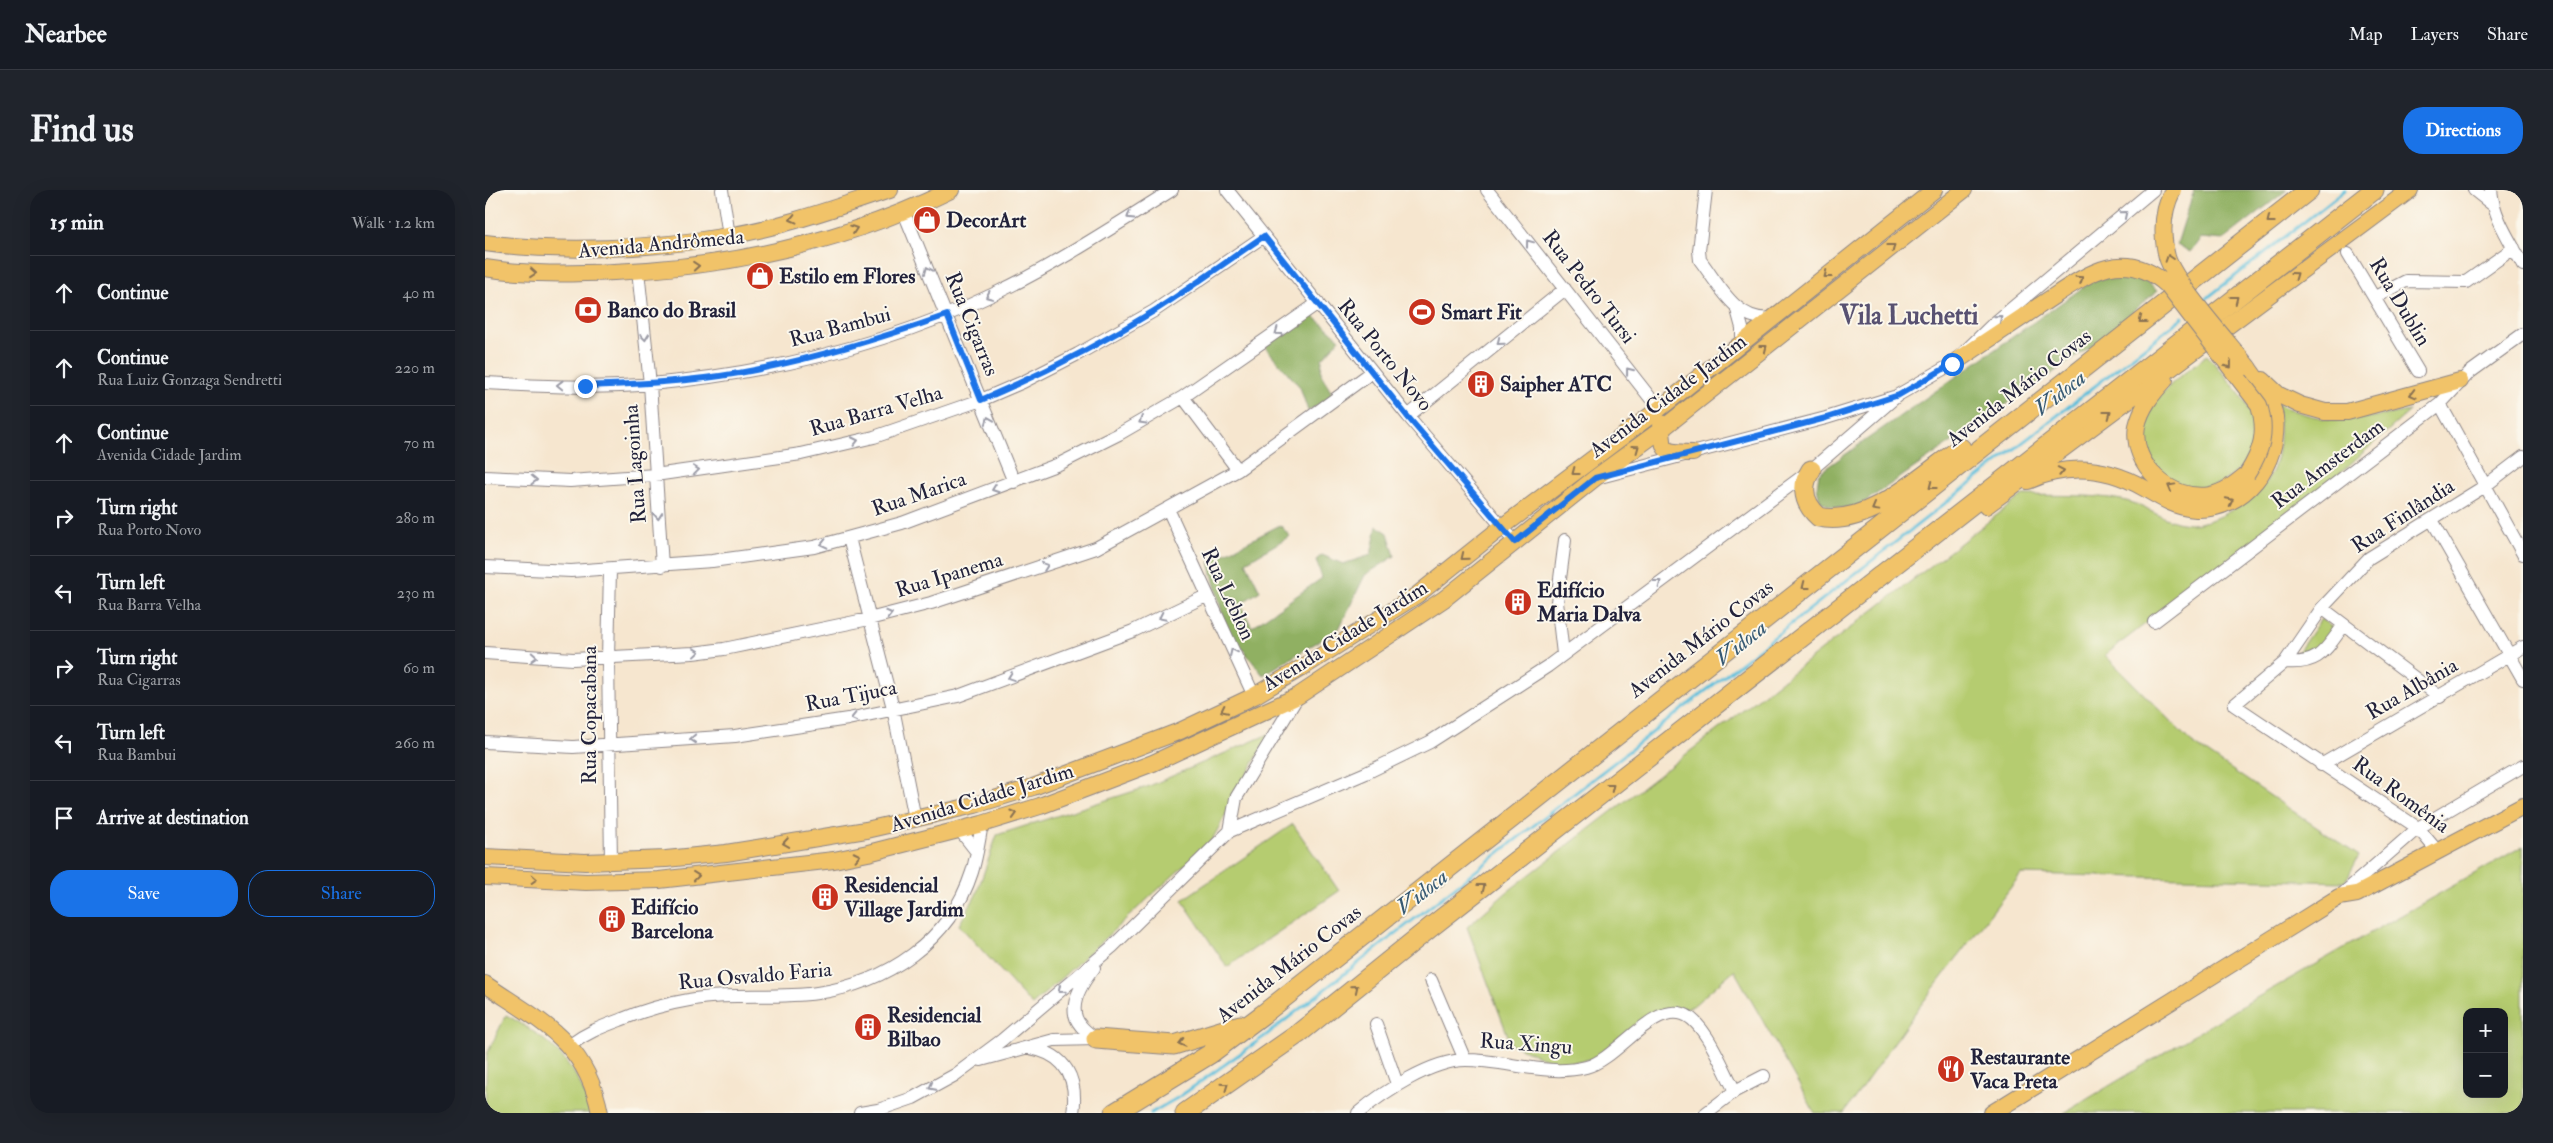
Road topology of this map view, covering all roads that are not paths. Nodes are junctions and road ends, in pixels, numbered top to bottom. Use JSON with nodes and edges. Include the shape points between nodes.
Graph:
{"nodes":[{"id":1,"x":722,"y":190,"type":"edge"},
{"id":2,"x":890,"y":190,"type":"edge"},
{"id":3,"x":951,"y":190,"type":"edge"},
{"id":4,"x":1171,"y":190,"type":"edge"},
{"id":5,"x":1227,"y":190,"type":"edge"},
{"id":6,"x":1487,"y":190,"type":"edge"},
{"id":7,"x":1705,"y":190,"type":"edge"},
{"id":8,"x":1934,"y":190,"type":"edge"},
{"id":9,"x":1964,"y":190,"type":"edge"},
{"id":10,"x":2153,"y":190,"type":"edge"},
{"id":11,"x":2173,"y":190,"type":"edge"},
{"id":12,"x":2309,"y":190,"type":"edge"},
{"id":13,"x":2374,"y":190,"type":"edge"},
{"id":14,"x":2410,"y":190,"type":"edge"},
{"id":15,"x":2474,"y":190,"type":"edge"},
{"id":16,"x":2491,"y":190,"type":"edge"},
{"id":17,"x":2493,"y":205,"type":"junction"},
{"id":18,"x":831,"y":210,"type":"junction"},
{"id":19,"x":903,"y":210,"type":"junction"},
{"id":20,"x":729,"y":236,"type":"junction"},
{"id":21,"x":1264,"y":236,"type":"junction"},
{"id":22,"x":824,"y":239,"type":"junction"},
{"id":23,"x":485,"y":243,"type":"edge"},
{"id":24,"x":502,"y":245,"type":"junction"},
{"id":25,"x":570,"y":248,"type":"junction"},
{"id":26,"x":2514,"y":248,"type":"junction"},
{"id":27,"x":2348,"y":254,"type":"dead end"},
{"id":28,"x":2523,"y":265,"type":"edge"},
{"id":29,"x":490,"y":269,"type":"edge"},
{"id":30,"x":638,"y":271,"type":"junction"},
{"id":31,"x":574,"y":274,"type":"junction"},
{"id":32,"x":1565,"y":289,"type":"junction"},
{"id":33,"x":2375,"y":298,"type":"junction"},
{"id":34,"x":1317,"y":303,"type":"junction"},
{"id":35,"x":1736,"y":306,"type":"junction"},
{"id":36,"x":947,"y":315,"type":"junction"},
{"id":37,"x":1772,"y":318,"type":"junction"},
{"id":38,"x":2523,"y":334,"type":"edge"},
{"id":39,"x":1742,"y":344,"type":"junction"},
{"id":40,"x":2192,"y":352,"type":"junction"},
{"id":41,"x":1952,"y":364,"type":"junction"},
{"id":42,"x":2249,"y":367,"type":"junction"},
{"id":43,"x":2418,"y":371,"type":"dead end"},
{"id":44,"x":1372,"y":372,"type":"junction"},
{"id":45,"x":2460,"y":381,"type":"junction"},
{"id":46,"x":485,"y":383,"type":"edge"},
{"id":47,"x":650,"y":384,"type":"junction"},
{"id":48,"x":2061,"y":384,"type":"junction"},
{"id":49,"x":1899,"y":395,"type":"junction"},
{"id":50,"x":1183,"y":397,"type":"junction"},
{"id":51,"x":981,"y":400,"type":"junction"},
{"id":52,"x":2440,"y":404,"type":"junction"},
{"id":53,"x":1659,"y":409,"type":"junction"},
{"id":54,"x":1407,"y":416,"type":"junction"},
{"id":55,"x":1662,"y":429,"type":"junction"},
{"id":56,"x":1693,"y":453,"type":"junction"},
{"id":57,"x":2523,"y":457,"type":"edge"},
{"id":58,"x":1238,"y":470,"type":"junction"},
{"id":59,"x":1811,"y":470,"type":"junction"},
{"id":60,"x":655,"y":475,"type":"junction"},
{"id":61,"x":485,"y":477,"type":"edge"},
{"id":62,"x":1595,"y":478,"type":"junction"},
{"id":63,"x":1014,"y":482,"type":"junction"},
{"id":64,"x":2485,"y":486,"type":"junction"},
{"id":65,"x":1985,"y":506,"type":"junction"},
{"id":66,"x":1168,"y":508,"type":"junction"},
{"id":67,"x":2432,"y":520,"type":"junction"},
{"id":68,"x":1502,"y":527,"type":"junction"},
{"id":69,"x":849,"y":538,"type":"junction"},
{"id":70,"x":1565,"y":540,"type":"dead end"},
{"id":71,"x":1515,"y":542,"type":"junction"},
{"id":72,"x":2523,"y":554,"type":"edge"},
{"id":73,"x":1908,"y":556,"type":"junction"},
{"id":74,"x":662,"y":566,"type":"junction"},
{"id":75,"x":485,"y":567,"type":"edge"},
{"id":76,"x":610,"y":570,"type":"junction"},
{"id":77,"x":1206,"y":596,"type":"junction"},
{"id":78,"x":2322,"y":608,"type":"junction"},
{"id":79,"x":869,"y":619,"type":"junction"},
{"id":80,"x":2154,"y":622,"type":"dead end"},
{"id":81,"x":2344,"y":625,"type":"junction"},
{"id":82,"x":2523,"y":647,"type":"edge"},
{"id":83,"x":485,"y":653,"type":"edge"},
{"id":84,"x":1563,"y":654,"type":"junction"},
{"id":85,"x":2509,"y":655,"type":"junction"},
{"id":86,"x":608,"y":658,"type":"junction"},
{"id":87,"x":2285,"y":662,"type":"junction"},
{"id":88,"x":2523,"y":679,"type":"edge"},
{"id":89,"x":1254,"y":696,"type":"junction"},
{"id":90,"x":1298,"y":696,"type":"junction"},
{"id":91,"x":2440,"y":697,"type":"junction"},
{"id":92,"x":2234,"y":705,"type":"joint"},
{"id":93,"x":893,"y":708,"type":"junction"},
{"id":94,"x":485,"y":742,"type":"edge"},
{"id":95,"x":609,"y":744,"type":"junction"},
{"id":96,"x":2321,"y":765,"type":"junction"},
{"id":97,"x":2523,"y":766,"type":"edge"},
{"id":98,"x":2523,"y":806,"type":"edge"},
{"id":99,"x":915,"y":819,"type":"junction"},
{"id":100,"x":982,"y":824,"type":"junction"},
{"id":101,"x":2419,"y":828,"type":"junction"},
{"id":102,"x":959,"y":830,"type":"junction"},
{"id":103,"x":1230,"y":831,"type":"junction"},
{"id":104,"x":977,"y":852,"type":"junction"},
{"id":105,"x":2438,"y":852,"type":"junction"},
{"id":106,"x":485,"y":857,"type":"edge"},
{"id":107,"x":611,"y":861,"type":"junction"},
{"id":108,"x":585,"y":862,"type":"junction"},
{"id":109,"x":485,"y":877,"type":"edge"},
{"id":110,"x":586,"y":882,"type":"junction"},
{"id":111,"x":2339,"y":897,"type":"junction"},
{"id":112,"x":1112,"y":947,"type":"junction"},
{"id":113,"x":1431,"y":980,"type":"dead end"},
{"id":114,"x":485,"y":984,"type":"edge"},
{"id":115,"x":1262,"y":1016,"type":"junction"},
{"id":116,"x":1376,"y":1024,"type":"dead end"},
{"id":117,"x":1096,"y":1039,"type":"junction"},
{"id":118,"x":570,"y":1045,"type":"junction"},
{"id":119,"x":1025,"y":1047,"type":"junction"},
{"id":120,"x":1465,"y":1060,"type":"junction"},
{"id":121,"x":970,"y":1064,"type":"junction"},
{"id":122,"x":1763,"y":1076,"type":"dead end"},
{"id":123,"x":1397,"y":1084,"type":"junction"},
{"id":124,"x":1735,"y":1091,"type":"junction"},
{"id":125,"x":600,"y":1113,"type":"edge"},
{"id":126,"x":860,"y":1113,"type":"edge"},
{"id":127,"x":1073,"y":1113,"type":"edge"},
{"id":128,"x":1114,"y":1113,"type":"edge"},
{"id":129,"x":1185,"y":1113,"type":"edge"},
{"id":130,"x":1358,"y":1113,"type":"edge"},
{"id":131,"x":1706,"y":1113,"type":"edge"},
{"id":132,"x":1992,"y":1113,"type":"edge"}],
"edges":[{"from":1,"to":20,"type":"street"},
{"from":2,"to":18,"type":"main road","name":"Avenida Andrômeda"},
{"from":3,"to":19,"type":"main road","name":"Avenida Andrômeda"},
{"from":4,"to":36,"type":"street","name":"Rua Bambui","one_way":true,"via":[[1060,259]]},
{"from":5,"to":21,"type":"street","name":"Rua Porto Novo"},
{"from":32,"to":6,"type":"street","name":"Rua Pedro Tursi","one_way":true},
{"from":7,"to":35,"type":"street","via":[[1700,260]]},
{"from":8,"to":37,"type":"main road","name":"Avenida Cidade Jardim","one_way":true},
{"from":55,"to":9,"type":"main road","name":"Avenida Cidade Jardim","one_way":true},
{"from":41,"to":10,"type":"street","one_way":true,"via":[[1993,324]]},
{"from":42,"to":11,"type":"main road","one_way":true,"bridge":true,"via":[[2178,278],[2167,258],[2163,219]]},
{"from":12,"to":48,"type":"highway","name":"Avenida Mário Covas","one_way":true},
{"from":73,"to":13,"type":"highway","one_way":true},
{"from":40,"to":14,"type":"main road","one_way":true},
{"from":15,"to":17,"type":"street"},
{"from":16,"to":17,"type":"street"},
{"from":17,"to":26,"type":"street"},
{"from":18,"to":20,"type":"main road","name":"Avenida Andrômeda","one_way":true},
{"from":18,"to":22,"type":"main road","via":[[834,221]]},
{"from":22,"to":19,"type":"main road","name":"Avenida Andrômeda","one_way":true},
{"from":36,"to":19,"type":"street","name":"Rua Cigarras","one_way":true},
{"from":20,"to":25,"type":"main road","name":"Avenida Andrômeda"},
{"from":21,"to":34,"type":"street","name":"Rua Porto Novo"},
{"from":21,"to":51,"type":"street","name":"Rua Barra Velha","via":[[1154,311],[1039,374]]},
{"from":30,"to":22,"type":"main road","name":"Avenida Andrômeda","one_way":true,"via":[[739,260]]},
{"from":23,"to":24,"type":"main road","name":"Avenida Andrômeda"},
{"from":24,"to":25,"type":"main road","name":"Avenida Andrômeda"},
{"from":24,"to":29,"type":"main road"},
{"from":25,"to":31,"type":"main road","via":[[570,266]]},
{"from":26,"to":28,"type":"street"},
{"from":26,"to":33,"type":"street","via":[[2466,282],[2406,281]]},
{"from":27,"to":33,"type":"street","name":"Rua Dublin"},
{"from":29,"to":31,"type":"main road","name":"Avenida Andrômeda","one_way":true},
{"from":30,"to":31,"type":"main road","name":"Avenida Andrômeda"},
{"from":30,"to":47,"type":"street","name":"Rua Lagoinha","one_way":true},
{"from":53,"to":32,"type":"street","name":"Rua Pedro Tursi","one_way":true},
{"from":32,"to":54,"type":"street","one_way":true},
{"from":33,"to":43,"type":"street","name":"Rua Dublin"},
{"from":34,"to":44,"type":"street","name":"Rua Porto Novo"},
{"from":34,"to":50,"type":"street","name":"Rua Marica","one_way":true},
{"from":35,"to":37,"type":"street","via":[[1751,318]]},
{"from":35,"to":39,"type":"street"},
{"from":36,"to":47,"type":"street","name":"Rua Bambui","via":[[873,342],[807,359],[738,373]]},
{"from":36,"to":51,"type":"street","name":"Rua Cigarras"},
{"from":37,"to":39,"type":"main road","name":"Avenida Cidade Jardim"},
{"from":38,"to":45,"type":"street","name":"Rua Amsterdam"},
{"from":39,"to":53,"type":"main road","name":"Avenida Cidade Jardim"},
{"from":41,"to":40,"type":"main road","one_way":true,"bridge":true,"via":[[2092,271],[2130,266],[2153,273],[2167,285],[2259,405],[2264,422],[2263,440],[2247,474],[2229,488],[2211,496],[2192,496],[2171,489],[2144,463],[2137,442],[2137,426],[2145,404]]},
{"from":65,"to":40,"type":"main road","one_way":true},
{"from":41,"to":49,"type":"street"},
{"from":45,"to":42,"type":"main road","one_way":true,"via":[[2347,412],[2325,412],[2279,395]]},
{"from":65,"to":42,"type":"main road","one_way":true,"via":[[2039,476],[2070,469],[2118,475],[2170,503],[2196,509],[2221,506],[2237,498],[2263,473],[2274,439],[2275,417],[2270,402]]},
{"from":44,"to":54,"type":"street","name":"Rua Porto Novo"},
{"from":44,"to":58,"type":"street","name":"Rua Ipanema"},
{"from":45,"to":52,"type":"street","name":"Rua Amsterdam"},
{"from":47,"to":46,"type":"street","name":"Rua Bambui","one_way":true},
{"from":47,"to":60,"type":"street","name":"Rua Lagoinha"},
{"from":48,"to":59,"type":"highway","one_way":true,"via":[[2013,410],[1863,514],[1830,519],[1813,511],[1805,494]]},
{"from":48,"to":115,"type":"highway","name":"Avenida Mário Covas","one_way":true},
{"from":49,"to":56,"type":"street"},
{"from":49,"to":59,"type":"street"},
{"from":50,"to":58,"type":"street"},
{"from":50,"to":63,"type":"street","name":"Rua Marica","one_way":true,"via":[[1119,434]]},
{"from":60,"to":51,"type":"street","name":"Rua Barra Velha","one_way":true,"via":[[801,454],[874,437]]},
{"from":63,"to":51,"type":"street","name":"Rua Cigarras","one_way":true},
{"from":52,"to":64,"type":"street"},
{"from":52,"to":80,"type":"street","name":"Rua Amsterdam"},
{"from":53,"to":55,"type":"main road"},
{"from":53,"to":68,"type":"main road","name":"Avenida Cidade Jardim","one_way":true},
{"from":54,"to":68,"type":"street","name":"Rua Porto Novo"},
{"from":55,"to":56,"type":"main road","via":[[1665,448],[1673,453]]},
{"from":62,"to":55,"type":"main road","name":"Avenida Cidade Jardim","one_way":true},
{"from":56,"to":62,"type":"street"},
{"from":57,"to":64,"type":"street","name":"Rua Finlândia"},
{"from":58,"to":66,"type":"street","name":"Rua Ipanema"},
{"from":84,"to":59,"type":"street","one_way":true},
{"from":61,"to":60,"type":"street","name":"Rua Barra Velha","one_way":true,"via":[[570,481]]},
{"from":60,"to":74,"type":"street","name":"Rua Lagoinha","one_way":true},
{"from":62,"to":71,"type":"main road","name":"Avenida Cidade Jardim"},
{"from":63,"to":69,"type":"street","name":"Rua Marica","one_way":true},
{"from":64,"to":67,"type":"street","name":"Rua Finlândia"},
{"from":64,"to":72,"type":"street"},
{"from":65,"to":73,"type":"highway"},
{"from":66,"to":77,"type":"street","name":"Rua Leblon"},
{"from":79,"to":66,"type":"street","name":"Rua Ipanema","one_way":true,"via":[[931,603],[1096,548]]},
{"from":67,"to":78,"type":"street","name":"Rua Finlândia","via":[[2369,558]]},
{"from":67,"to":85,"type":"street"},
{"from":68,"to":71,"type":"street","name":"Rua Porto Novo"},
{"from":68,"to":89,"type":"main road","name":"Avenida Cidade Jardim","one_way":true,"via":[[1417,595]]},
{"from":69,"to":74,"type":"street","name":"Rua Marica","one_way":true,"via":[[805,548]]},
{"from":69,"to":79,"type":"street"},
{"from":70,"to":84,"type":"street","via":[[1557,602]]},
{"from":71,"to":90,"type":"main road","name":"Avenida Cidade Jardim","via":[[1445,599]]},
{"from":129,"to":73,"type":"highway","one_way":true,"via":[[1298,1034]]},
{"from":74,"to":76,"type":"street","name":"Rua Marica"},
{"from":75,"to":76,"type":"street","name":"Rua Marica"},
{"from":76,"to":86,"type":"street","name":"Rua Copacabana"},
{"from":89,"to":77,"type":"street","name":"Rua Leblon","one_way":true},
{"from":77,"to":93,"type":"street","name":"Rua Tijuca","one_way":true,"via":[[1133,631],[968,692]]},
{"from":78,"to":81,"type":"street"},
{"from":78,"to":87,"type":"street","name":"Rua Finlândia"},
{"from":86,"to":79,"type":"street","name":"Rua Ipanema","one_way":true,"via":[[724,649]]},
{"from":79,"to":93,"type":"street"},
{"from":81,"to":87,"type":"street","via":[[2315,660]]},
{"from":81,"to":91,"type":"street"},
{"from":82,"to":85,"type":"street","name":"Rua Albânia"},
{"from":83,"to":86,"type":"street","name":"Rua Ipanema","one_way":true},
{"from":84,"to":103,"type":"street","via":[[1430,742]]},
{"from":85,"to":88,"type":"street"},
{"from":85,"to":91,"type":"street","name":"Rua Albânia"},
{"from":86,"to":95,"type":"street","name":"Rua Copacabana"},
{"from":87,"to":92,"type":"street","name":"Rua Finlândia"},
{"from":89,"to":99,"type":"main road","name":"Avenida Cidade Jardim","one_way":true,"via":[[1142,747],[975,805]]},
{"from":100,"to":90,"type":"main road","name":"Avenida Cidade Jardim","one_way":true,"via":[[1040,806],[1153,763]]},
{"from":90,"to":103,"type":"street","via":[[1236,798]]},
{"from":91,"to":96,"type":"street","name":"Rua Albânia"},
{"from":92,"to":96,"type":"street","name":"Rua Romênia"},
{"from":93,"to":95,"type":"street","name":"Rua Tijuca","one_way":true,"via":[[848,719],[735,736]]},
{"from":93,"to":99,"type":"street"},
{"from":94,"to":95,"type":"street","name":"Rua Tijuca","via":[[573,747]]},
{"from":95,"to":107,"type":"street","name":"Rua Copacabana"},
{"from":96,"to":101,"type":"street","name":"Rua Romênia"},
{"from":97,"to":101,"type":"street"},
{"from":98,"to":105,"type":"main road","name":"Rua Romênia"},
{"from":99,"to":107,"type":"main road","name":"Avenida Cidade Jardim","one_way":true,"via":[[726,853]]},
{"from":100,"to":102,"type":"main road","name":"Avenida Cidade Jardim"},
{"from":100,"to":104,"type":"street","name":"Rua Osvaldo Faria"},
{"from":101,"to":105,"type":"street","name":"Rua Romênia"},
{"from":101,"to":111,"type":"street"},
{"from":102,"to":104,"type":"street"},
{"from":110,"to":102,"type":"main road","name":"Avenida Cidade Jardim","one_way":true,"via":[[659,880],[835,860]]},
{"from":103,"to":112,"type":"street"},
{"from":104,"to":118,"type":"street","name":"Rua Osvaldo Faria","via":[[966,887],[936,934],[914,954],[867,981],[816,993],[690,999],[641,1012],[586,1033]]},
{"from":105,"to":111,"type":"main road","via":[[2357,894]]},
{"from":106,"to":108,"type":"main road","name":"Avenida Cidade Jardim"},
{"from":107,"to":108,"type":"main road","name":"Avenida Cidade Jardim"},
{"from":108,"to":110,"type":"main road"},
{"from":109,"to":110,"type":"main road","name":"Avenida Cidade Jardim","one_way":true},
{"from":111,"to":132,"type":"main road"},
{"from":112,"to":117,"type":"street","via":[[1087,977],[1074,1009],[1079,1025]]},
{"from":112,"to":121,"type":"street","one_way":true},
{"from":113,"to":120,"type":"street"},
{"from":114,"to":118,"type":"main road"},
{"from":115,"to":117,"type":"highway","one_way":true,"via":[[1174,1045]]},
{"from":115,"to":128,"type":"highway","name":"Avenida Mário Covas","via":[[1210,1054]]},
{"from":116,"to":123,"type":"street"},
{"from":117,"to":119,"type":"street","via":[[1054,1040]]},
{"from":118,"to":125,"type":"main road","via":[[590,1076]]},
{"from":119,"to":121,"type":"street"},
{"from":119,"to":127,"type":"street","via":[[1042,1050],[1064,1066],[1074,1086]]},
{"from":120,"to":123,"type":"street","name":"Rua Xingu","via":[[1445,1064]]},
{"from":120,"to":124,"type":"street","name":"Rua Xingu","via":[[1559,1070],[1588,1067],[1607,1058],[1642,1026],[1674,1013],[1688,1016],[1699,1026]]},
{"from":121,"to":126,"type":"street","one_way":true,"via":[[913,1098]]},
{"from":122,"to":124,"type":"street"},
{"from":123,"to":130,"type":"street","name":"Rua Xingu"},
{"from":124,"to":131,"type":"street"}]}
